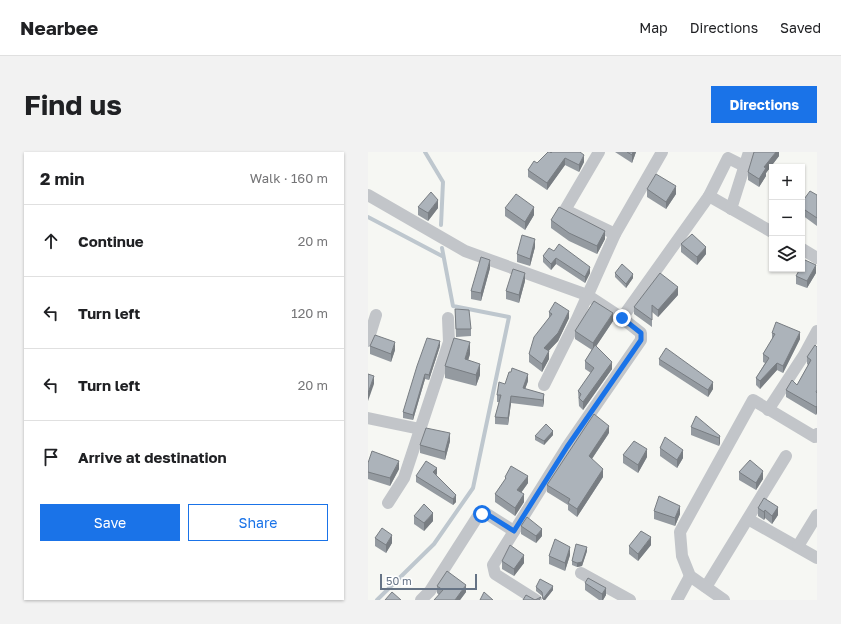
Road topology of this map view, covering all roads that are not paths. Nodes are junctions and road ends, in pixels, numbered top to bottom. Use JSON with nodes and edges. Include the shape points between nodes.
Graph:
{"nodes":[{"id":1,"x":599,"y":152,"type":"edge"},
{"id":2,"x":662,"y":152,"type":"edge"},
{"id":3,"x":748,"y":152,"type":"edge"},
{"id":4,"x":744,"y":166,"type":"junction"},
{"id":5,"x":368,"y":195,"type":"edge"},
{"id":6,"x":708,"y":196,"type":"junction"},
{"id":7,"x":731,"y":209,"type":"junction"},
{"id":8,"x":769,"y":230,"type":"edge"},
{"id":9,"x":615,"y":234,"type":"junction"},
{"id":10,"x":587,"y":294,"type":"junction"},
{"id":11,"x":376,"y":315,"type":"dead end"},
{"id":12,"x":448,"y":318,"type":"dead end"},
{"id":13,"x":622,"y":318,"type":"junction"},
{"id":14,"x":817,"y":331,"type":"edge"},
{"id":15,"x":368,"y":341,"type":"edge"},
{"id":16,"x":544,"y":385,"type":"dead end"},
{"id":17,"x":768,"y":410,"type":"junction"},
{"id":18,"x":368,"y":418,"type":"edge"},
{"id":19,"x":420,"y":429,"type":"junction"},
{"id":20,"x":817,"y":434,"type":"edge"},
{"id":21,"x":786,"y":456,"type":"dead end"},
{"id":22,"x":388,"y":503,"type":"dead end"},
{"id":23,"x":817,"y":515,"type":"edge"},
{"id":24,"x":748,"y":519,"type":"junction"},
{"id":25,"x":514,"y":531,"type":"junction"},
{"id":26,"x":798,"y":546,"type":"junction"},
{"id":27,"x":817,"y":558,"type":"edge"},
{"id":28,"x":581,"y":573,"type":"dead end"},
{"id":29,"x":690,"y":576,"type":"junction"},
{"id":30,"x":706,"y":587,"type":"junction"},
{"id":31,"x":420,"y":600,"type":"edge"},
{"id":32,"x":536,"y":600,"type":"edge"},
{"id":33,"x":630,"y":600,"type":"edge"},
{"id":34,"x":677,"y":600,"type":"edge"},
{"id":35,"x":724,"y":600,"type":"edge"}],
"edges":[{"from":1,"to":9,"type":"street","via":[[564,210]]},
{"from":2,"to":9,"type":"street"},
{"from":3,"to":4,"type":"street"},
{"from":4,"to":6,"type":"street","via":[[728,158]]},
{"from":4,"to":7,"type":"street"},
{"from":5,"to":10,"type":"street","via":[[465,251]]},
{"from":6,"to":7,"type":"street"},
{"from":6,"to":13,"type":"street"},
{"from":7,"to":8,"type":"street"},
{"from":9,"to":10,"type":"street"},
{"from":10,"to":13,"type":"street"},
{"from":10,"to":16,"type":"street"},
{"from":11,"to":15,"type":"street"},
{"from":12,"to":19,"type":"street","via":[[450,342]]},
{"from":13,"to":25,"type":"street","via":[[641,333],[641,340],[567,447]]},
{"from":14,"to":17,"type":"street"},
{"from":17,"to":20,"type":"street","via":[[815,437]]},
{"from":17,"to":29,"type":"street","via":[[752,400],[680,532],[682,556]]},
{"from":18,"to":19,"type":"street"},
{"from":19,"to":22,"type":"street","via":[[404,478]]},
{"from":21,"to":24,"type":"street"},
{"from":23,"to":26,"type":"street"},
{"from":24,"to":26,"type":"street"},
{"from":24,"to":30,"type":"street"},
{"from":25,"to":31,"type":"street","via":[[487,514],[478,516],[430,591]]},
{"from":25,"to":32,"type":"street","via":[[493,569],[495,574]]},
{"from":26,"to":27,"type":"street"},
{"from":28,"to":33,"type":"street"},
{"from":29,"to":30,"type":"street"},
{"from":29,"to":34,"type":"street"},
{"from":30,"to":35,"type":"street"}]}
